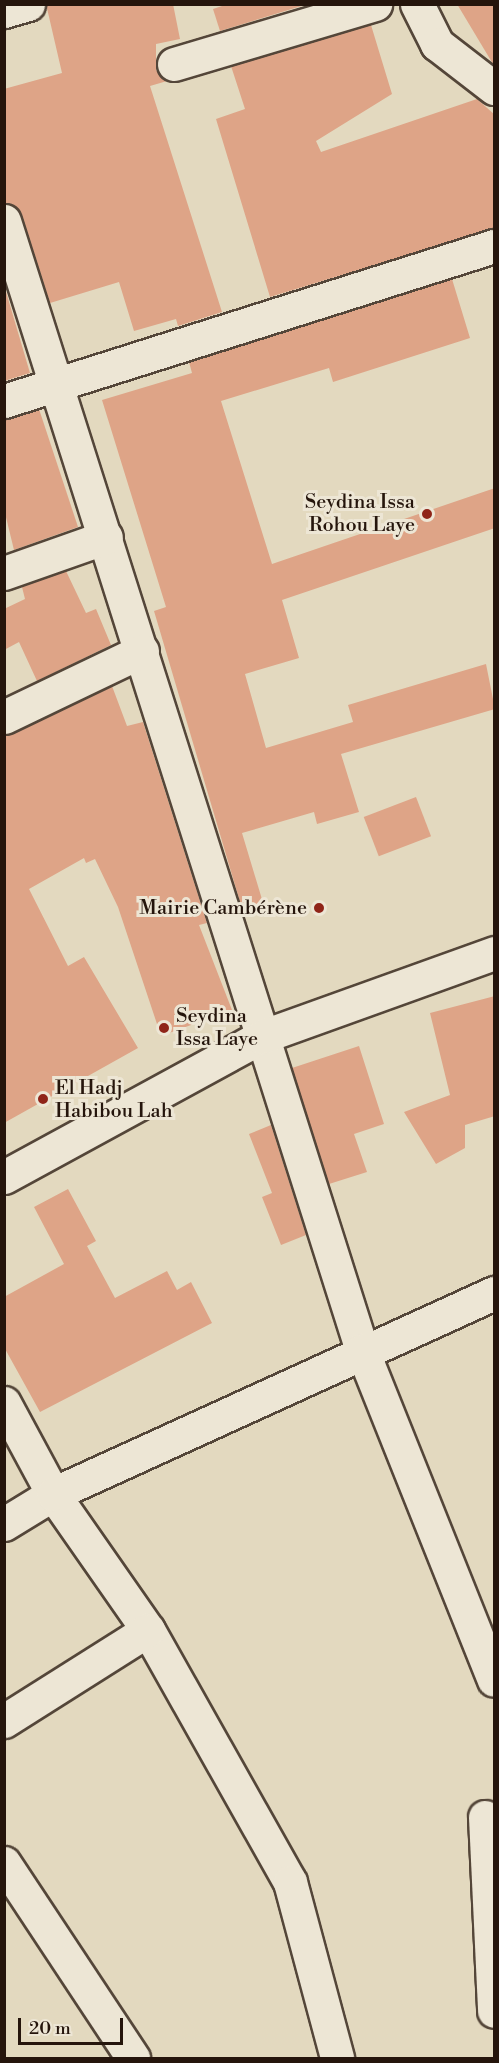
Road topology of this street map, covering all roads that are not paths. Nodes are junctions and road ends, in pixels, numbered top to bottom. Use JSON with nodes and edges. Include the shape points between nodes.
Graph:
{"nodes":[{"id":1,"x":28,"y":4,"type":"edge"},
{"id":2,"x":375,"y":4,"type":"edge"},
{"id":3,"x":417,"y":4,"type":"edge"},
{"id":4,"x":4,"y":11,"type":"edge"},
{"id":5,"x":174,"y":64,"type":"dead end"},
{"id":6,"x":495,"y":88,"type":"edge"},
{"id":7,"x":4,"y":220,"type":"edge"},
{"id":8,"x":495,"y":246,"type":"edge"},
{"id":9,"x":60,"y":384,"type":"junction"},
{"id":10,"x":4,"y":401,"type":"edge"},
{"id":11,"x":106,"y":537,"type":"junction"},
{"id":12,"x":4,"y":573,"type":"edge"},
{"id":13,"x":142,"y":651,"type":"junction"},
{"id":14,"x":4,"y":717,"type":"edge"},
{"id":15,"x":495,"y":953,"type":"edge"},
{"id":16,"x":261,"y":1037,"type":"junction"},
{"id":17,"x":4,"y":1178,"type":"edge"},
{"id":18,"x":495,"y":1293,"type":"edge"},
{"id":19,"x":362,"y":1350,"type":"junction"},
{"id":20,"x":4,"y":1403,"type":"edge"},
{"id":21,"x":53,"y":1494,"type":"junction"},
{"id":22,"x":4,"y":1524,"type":"edge"},
{"id":23,"x":148,"y":1630,"type":"junction"},
{"id":24,"x":495,"y":1680,"type":"edge"},
{"id":25,"x":4,"y":1720,"type":"edge"},
{"id":26,"x":486,"y":1817,"type":"dead end"},
{"id":27,"x":4,"y":1863,"type":"edge"},
{"id":28,"x":495,"y":2011,"type":"edge"},
{"id":29,"x":133,"y":2058,"type":"edge"},
{"id":30,"x":337,"y":2058,"type":"edge"}],
"edges":[{"from":1,"to":4,"type":"street"},
{"from":2,"to":5,"type":"street"},
{"from":3,"to":6,"type":"street","via":[[437,44]]},
{"from":7,"to":9,"type":"street"},
{"from":8,"to":9,"type":"street"},
{"from":9,"to":10,"type":"street"},
{"from":9,"to":11,"type":"street"},
{"from":11,"to":12,"type":"street"},
{"from":11,"to":13,"type":"street"},
{"from":13,"to":14,"type":"street"},
{"from":13,"to":16,"type":"street"},
{"from":15,"to":16,"type":"street"},
{"from":16,"to":17,"type":"street"},
{"from":16,"to":19,"type":"street"},
{"from":18,"to":19,"type":"street"},
{"from":19,"to":21,"type":"street"},
{"from":19,"to":24,"type":"street"},
{"from":20,"to":21,"type":"street"},
{"from":21,"to":22,"type":"street"},
{"from":21,"to":23,"type":"street"},
{"from":23,"to":25,"type":"street"},
{"from":23,"to":30,"type":"street","via":[[291,1882]]},
{"from":26,"to":28,"type":"street"},
{"from":27,"to":29,"type":"street"}]}
